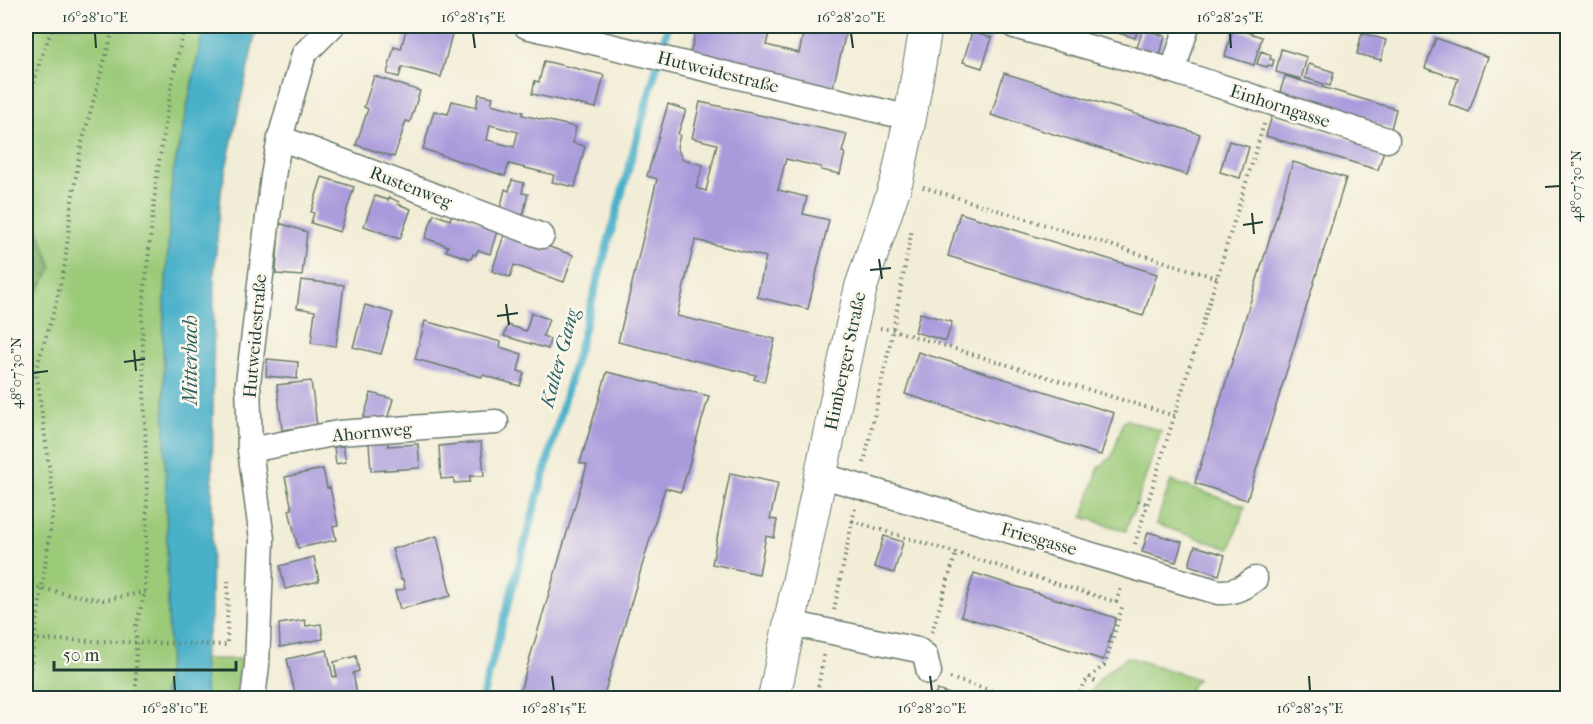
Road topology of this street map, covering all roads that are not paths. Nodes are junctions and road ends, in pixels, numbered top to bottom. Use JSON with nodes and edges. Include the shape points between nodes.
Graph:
{"nodes":[{"id":1,"x":332,"y":26,"type":"edge"},
{"id":2,"x":526,"y":26,"type":"edge"},
{"id":3,"x":926,"y":26,"type":"edge"},
{"id":4,"x":1014,"y":26,"type":"edge"},
{"id":5,"x":1188,"y":26,"type":"edge"},
{"id":6,"x":1173,"y":71,"type":"junction"},
{"id":7,"x":910,"y":118,"type":"junction"},
{"id":8,"x":280,"y":138,"type":"junction"},
{"id":9,"x":1387,"y":140,"type":"dead end"},
{"id":10,"x":542,"y":236,"type":"dead end"},
{"id":11,"x":496,"y":422,"type":"dead end"},
{"id":12,"x":250,"y":450,"type":"junction"},
{"id":13,"x":820,"y":475,"type":"junction"},
{"id":14,"x":1255,"y":579,"type":"dead end"},
{"id":15,"x":789,"y":623,"type":"junction"},
{"id":16,"x":927,"y":663,"type":"road end"},
{"id":17,"x":253,"y":699,"type":"edge"},
{"id":18,"x":774,"y":699,"type":"edge"}],
"edges":[{"from":1,"to":8,"type":"street","name":"Hutweidestraße","via":[[304,54]]},
{"from":2,"to":7,"type":"street","name":"Hutweidestraße"},
{"from":3,"to":7,"type":"main road","name":"Himberger Straße"},
{"from":4,"to":6,"type":"street","name":"Einhorngasse"},
{"from":5,"to":6,"type":"street"},
{"from":6,"to":9,"type":"street","name":"Einhorngasse"},
{"from":7,"to":13,"type":"main road","name":"Himberger Straße","via":[[897,180],[861,287]]},
{"from":8,"to":10,"type":"street","name":"Rustenweg"},
{"from":8,"to":12,"type":"street","name":"Hutweidestraße","via":[[248,383]]},
{"from":11,"to":12,"type":"street","name":"Ahornweg","via":[[338,433]]},
{"from":12,"to":17,"type":"street","name":"Hutweidestraße","via":[[262,539]]},
{"from":13,"to":14,"type":"street","name":"Friesgasse","via":[[1218,592],[1236,591]]},
{"from":13,"to":15,"type":"main road","name":"Himberger Straße"},
{"from":15,"to":16,"type":"street","via":[[918,650]]},
{"from":15,"to":18,"type":"main road","name":"Himberger Straße"}]}
